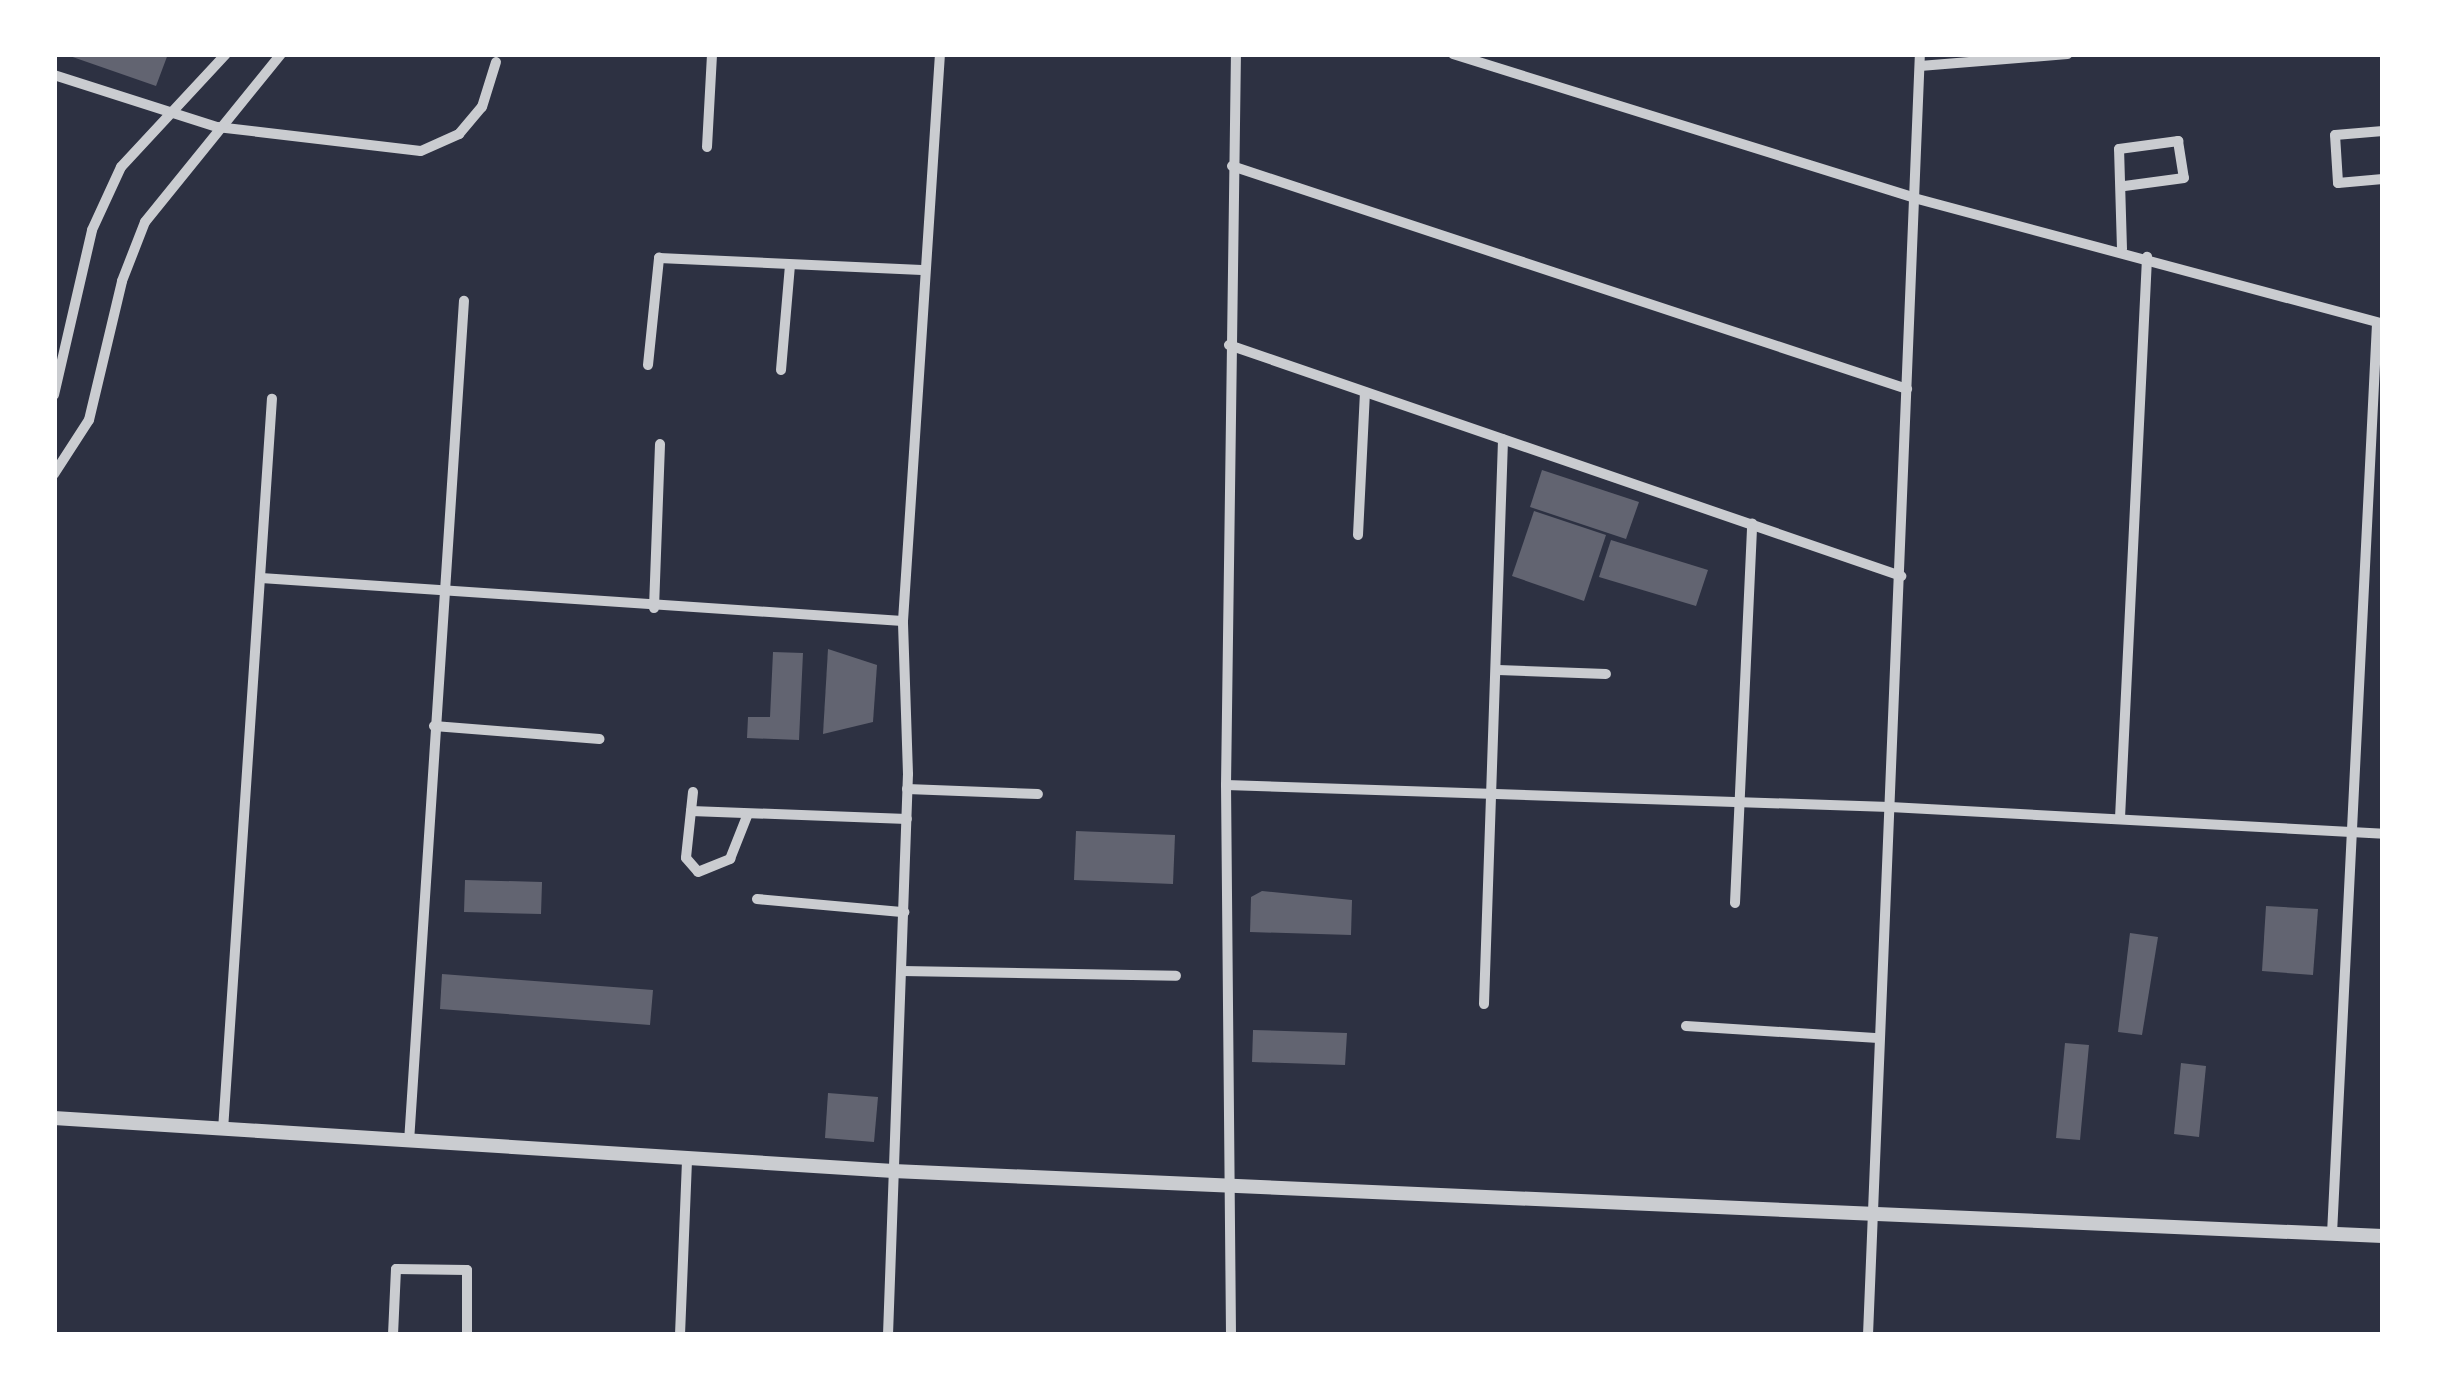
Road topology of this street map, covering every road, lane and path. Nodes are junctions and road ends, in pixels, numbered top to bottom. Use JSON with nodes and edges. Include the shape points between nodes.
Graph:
{"nodes":[{"id":1,"x":226,"y":54,"type":"edge"},
{"id":2,"x":280,"y":54,"type":"edge"},
{"id":3,"x":712,"y":54,"type":"edge"},
{"id":4,"x":940,"y":54,"type":"edge"},
{"id":5,"x":1236,"y":54,"type":"edge"},
{"id":6,"x":1453,"y":54,"type":"edge"},
{"id":7,"x":2068,"y":54,"type":"edge"},
{"id":8,"x":1920,"y":60,"type":"edge"},
{"id":9,"x":496,"y":62,"type":"dead end"},
{"id":10,"x":54,"y":75,"type":"edge"},
{"id":11,"x":170,"y":113,"type":"junction"},
{"id":12,"x":217,"y":127,"type":"junction"},
{"id":13,"x":2383,"y":130,"type":"edge"},
{"id":14,"x":707,"y":147,"type":"dead end"},
{"id":15,"x":1232,"y":166,"type":"junction"},
{"id":16,"x":2383,"y":179,"type":"edge"},
{"id":17,"x":2125,"y":186,"type":"junction"},
{"id":18,"x":1914,"y":198,"type":"junction"},
{"id":19,"x":2122,"y":249,"type":"junction"},
{"id":20,"x":2146,"y":257,"type":"junction"},
{"id":21,"x":790,"y":266,"type":"junction"},
{"id":22,"x":922,"y":270,"type":"junction"},
{"id":23,"x":464,"y":301,"type":"dead end"},
{"id":24,"x":2380,"y":324,"type":"edge"},
{"id":25,"x":1229,"y":345,"type":"junction"},
{"id":26,"x":648,"y":365,"type":"dead end"},
{"id":27,"x":781,"y":370,"type":"dead end"},
{"id":28,"x":1907,"y":389,"type":"junction"},
{"id":29,"x":1365,"y":392,"type":"junction"},
{"id":30,"x":54,"y":395,"type":"edge"},
{"id":31,"x":272,"y":399,"type":"dead end"},
{"id":32,"x":1503,"y":439,"type":"junction"},
{"id":33,"x":660,"y":444,"type":"dead end"},
{"id":34,"x":54,"y":474,"type":"edge"},
{"id":35,"x":1751,"y":523,"type":"junction"},
{"id":36,"x":1358,"y":535,"type":"dead end"},
{"id":37,"x":1900,"y":577,"type":"junction"},
{"id":38,"x":261,"y":578,"type":"junction"},
{"id":39,"x":440,"y":593,"type":"junction"},
{"id":40,"x":655,"y":608,"type":"junction"},
{"id":41,"x":903,"y":621,"type":"junction"},
{"id":42,"x":1498,"y":670,"type":"junction"},
{"id":43,"x":1606,"y":674,"type":"dead end"},
{"id":44,"x":434,"y":726,"type":"junction"},
{"id":45,"x":599,"y":740,"type":"dead end"},
{"id":46,"x":1226,"y":785,"type":"junction"},
{"id":47,"x":908,"y":789,"type":"junction"},
{"id":48,"x":693,"y":792,"type":"dead end"},
{"id":49,"x":1038,"y":794,"type":"dead end"},
{"id":50,"x":1495,"y":796,"type":"junction"},
{"id":51,"x":1740,"y":803,"type":"junction"},
{"id":52,"x":1890,"y":807,"type":"junction"},
{"id":53,"x":691,"y":811,"type":"junction"},
{"id":54,"x":748,"y":816,"type":"junction"},
{"id":55,"x":2120,"y":818,"type":"junction"},
{"id":56,"x":907,"y":819,"type":"junction"},
{"id":57,"x":2350,"y":832,"type":"junction"},
{"id":58,"x":2383,"y":834,"type":"edge"},
{"id":59,"x":757,"y":898,"type":"dead end"},
{"id":60,"x":1735,"y":903,"type":"dead end"},
{"id":61,"x":904,"y":912,"type":"junction"},
{"id":62,"x":902,"y":971,"type":"junction"},
{"id":63,"x":1176,"y":976,"type":"dead end"},
{"id":64,"x":1484,"y":1004,"type":"dead end"},
{"id":65,"x":1686,"y":1026,"type":"dead end"},
{"id":66,"x":1880,"y":1038,"type":"junction"},
{"id":67,"x":54,"y":1118,"type":"edge"},
{"id":68,"x":223,"y":1130,"type":"junction"},
{"id":69,"x":409,"y":1142,"type":"junction"},
{"id":70,"x":687,"y":1160,"type":"junction"},
{"id":71,"x":893,"y":1172,"type":"junction"},
{"id":72,"x":1227,"y":1182,"type":"junction"},
{"id":73,"x":1872,"y":1209,"type":"junction"},
{"id":74,"x":2332,"y":1234,"type":"junction"},
{"id":75,"x":2383,"y":1236,"type":"edge"},
{"id":76,"x":393,"y":1335,"type":"edge"},
{"id":77,"x":466,"y":1335,"type":"edge"},
{"id":78,"x":680,"y":1335,"type":"edge"},
{"id":79,"x":888,"y":1335,"type":"edge"},
{"id":80,"x":1231,"y":1335,"type":"edge"},
{"id":81,"x":1868,"y":1335,"type":"edge"}],
"edges":[{"from":1,"to":11,"type":"street"},
{"from":2,"to":12,"type":"street"},
{"from":3,"to":14,"type":"street"},
{"from":4,"to":22,"type":"street"},
{"from":5,"to":15,"type":"street"},
{"from":6,"to":18,"type":"street"},
{"from":7,"to":8,"type":"street"},
{"from":8,"to":18,"type":"street"},
{"from":9,"to":12,"type":"street","via":[[471,121],[421,151]]},
{"from":10,"to":11,"type":"street"},
{"from":11,"to":12,"type":"street"},
{"from":11,"to":30,"type":"street","via":[[122,167],[92,230]]},
{"from":12,"to":34,"type":"street","via":[[146,222],[122,281],[88,420]]},
{"from":13,"to":16,"type":"street","via":[[2335,135],[2338,183]]},
{"from":15,"to":25,"type":"street"},
{"from":15,"to":28,"type":"street"},
{"from":17,"to":17,"type":"street","via":[[2120,149],[2178,141],[2184,178]]},
{"from":17,"to":19,"type":"street"},
{"from":18,"to":19,"type":"street"},
{"from":18,"to":28,"type":"street"},
{"from":19,"to":20,"type":"street"},
{"from":20,"to":24,"type":"street"},
{"from":20,"to":55,"type":"street"},
{"from":21,"to":22,"type":"street"},
{"from":21,"to":26,"type":"street","via":[[659,259]]},
{"from":21,"to":27,"type":"street"},
{"from":22,"to":41,"type":"street"},
{"from":23,"to":39,"type":"street"},
{"from":24,"to":57,"type":"street"},
{"from":25,"to":29,"type":"street"},
{"from":25,"to":46,"type":"street"},
{"from":28,"to":37,"type":"street"},
{"from":29,"to":32,"type":"street"},
{"from":29,"to":36,"type":"street"},
{"from":31,"to":38,"type":"street"},
{"from":32,"to":35,"type":"street"},
{"from":32,"to":42,"type":"street"},
{"from":33,"to":40,"type":"street"},
{"from":35,"to":37,"type":"street"},
{"from":35,"to":51,"type":"street"},
{"from":37,"to":52,"type":"street"},
{"from":38,"to":39,"type":"street"},
{"from":38,"to":68,"type":"street"},
{"from":39,"to":40,"type":"street"},
{"from":39,"to":44,"type":"street"},
{"from":40,"to":41,"type":"street"},
{"from":41,"to":47,"type":"street"},
{"from":42,"to":43,"type":"street"},
{"from":42,"to":50,"type":"street"},
{"from":44,"to":45,"type":"street"},
{"from":44,"to":69,"type":"street"},
{"from":46,"to":50,"type":"street"},
{"from":46,"to":72,"type":"street"},
{"from":47,"to":49,"type":"street"},
{"from":47,"to":56,"type":"street"},
{"from":48,"to":53,"type":"street"},
{"from":50,"to":51,"type":"street"},
{"from":50,"to":64,"type":"street"},
{"from":51,"to":52,"type":"street"},
{"from":51,"to":60,"type":"street"},
{"from":52,"to":55,"type":"street"},
{"from":52,"to":66,"type":"street"},
{"from":53,"to":54,"type":"street"},
{"from":53,"to":54,"type":"street","via":[[686,858],[698,872],[730,859]]},
{"from":54,"to":56,"type":"street"},
{"from":55,"to":57,"type":"street"},
{"from":56,"to":61,"type":"street"},
{"from":57,"to":58,"type":"street"},
{"from":57,"to":74,"type":"street"},
{"from":59,"to":61,"type":"street"},
{"from":61,"to":62,"type":"street"},
{"from":62,"to":63,"type":"street"},
{"from":62,"to":71,"type":"street"},
{"from":65,"to":66,"type":"street"},
{"from":66,"to":73,"type":"street"},
{"from":67,"to":68,"type":"street"},
{"from":68,"to":69,"type":"street"},
{"from":69,"to":70,"type":"street"},
{"from":70,"to":71,"type":"street"},
{"from":70,"to":78,"type":"street"},
{"from":71,"to":72,"type":"street"},
{"from":71,"to":79,"type":"street"},
{"from":72,"to":73,"type":"street"},
{"from":72,"to":80,"type":"street"},
{"from":73,"to":74,"type":"street"},
{"from":73,"to":81,"type":"street"},
{"from":74,"to":75,"type":"street"},
{"from":76,"to":77,"type":"street","via":[[396,1269],[467,1270]]}]}
